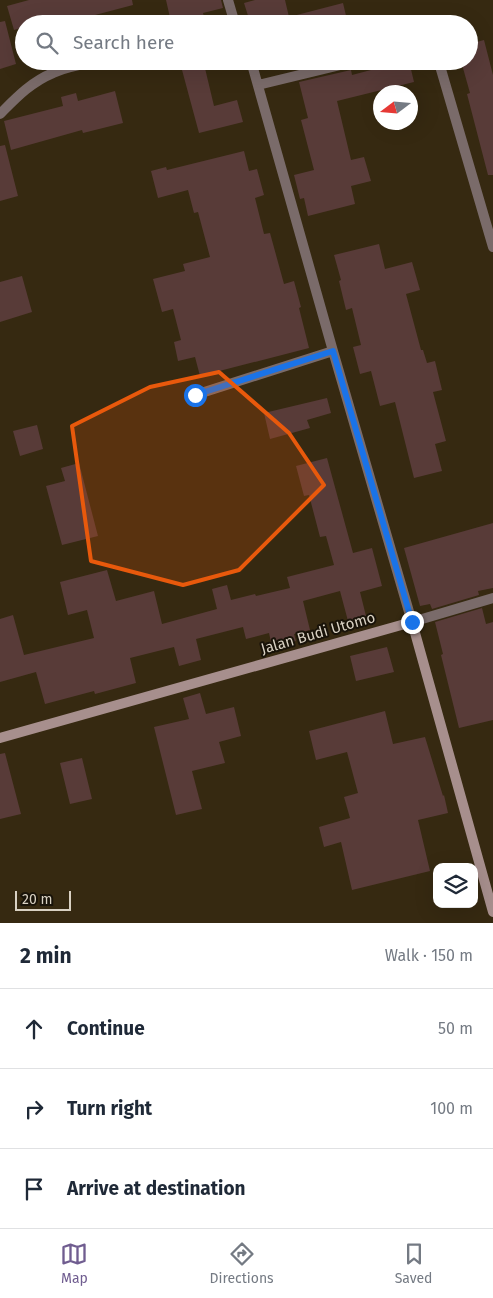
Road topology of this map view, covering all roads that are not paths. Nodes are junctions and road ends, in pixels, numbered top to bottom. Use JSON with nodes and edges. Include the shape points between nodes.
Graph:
{"nodes":[{"id":1,"x":228,"y":0,"type":"edge"},
{"id":2,"x":233,"y":15,"type":"edge"},
{"id":3,"x":61,"y":70,"type":"edge"},
{"id":4,"x":254,"y":70,"type":"edge"},
{"id":5,"x":320,"y":70,"type":"edge"},
{"id":6,"x":441,"y":70,"type":"edge"},
{"id":7,"x":258,"y":85,"type":"junction"},
{"id":8,"x":0,"y":114,"type":"edge"},
{"id":9,"x":493,"y":246,"type":"edge"},
{"id":10,"x":333,"y":351,"type":"junction"},
{"id":11,"x":195,"y":395,"type":"dead end"},
{"id":12,"x":493,"y":598,"type":"edge"},
{"id":13,"x":412,"y":622,"type":"junction"},
{"id":14,"x":0,"y":738,"type":"edge"},
{"id":15,"x":493,"y":912,"type":"edge"}],
"edges":[{"from":1,"to":2,"type":"street"},
{"from":3,"to":8,"type":"street","via":[[25,90]]},
{"from":4,"to":7,"type":"street"},
{"from":5,"to":7,"type":"street"},
{"from":6,"to":9,"type":"street"},
{"from":7,"to":10,"type":"street"},
{"from":10,"to":11,"type":"street"},
{"from":10,"to":13,"type":"street"},
{"from":12,"to":13,"type":"street"},
{"from":13,"to":14,"type":"street","name":"Jalan Budi Utomo"},
{"from":13,"to":15,"type":"street"}]}
